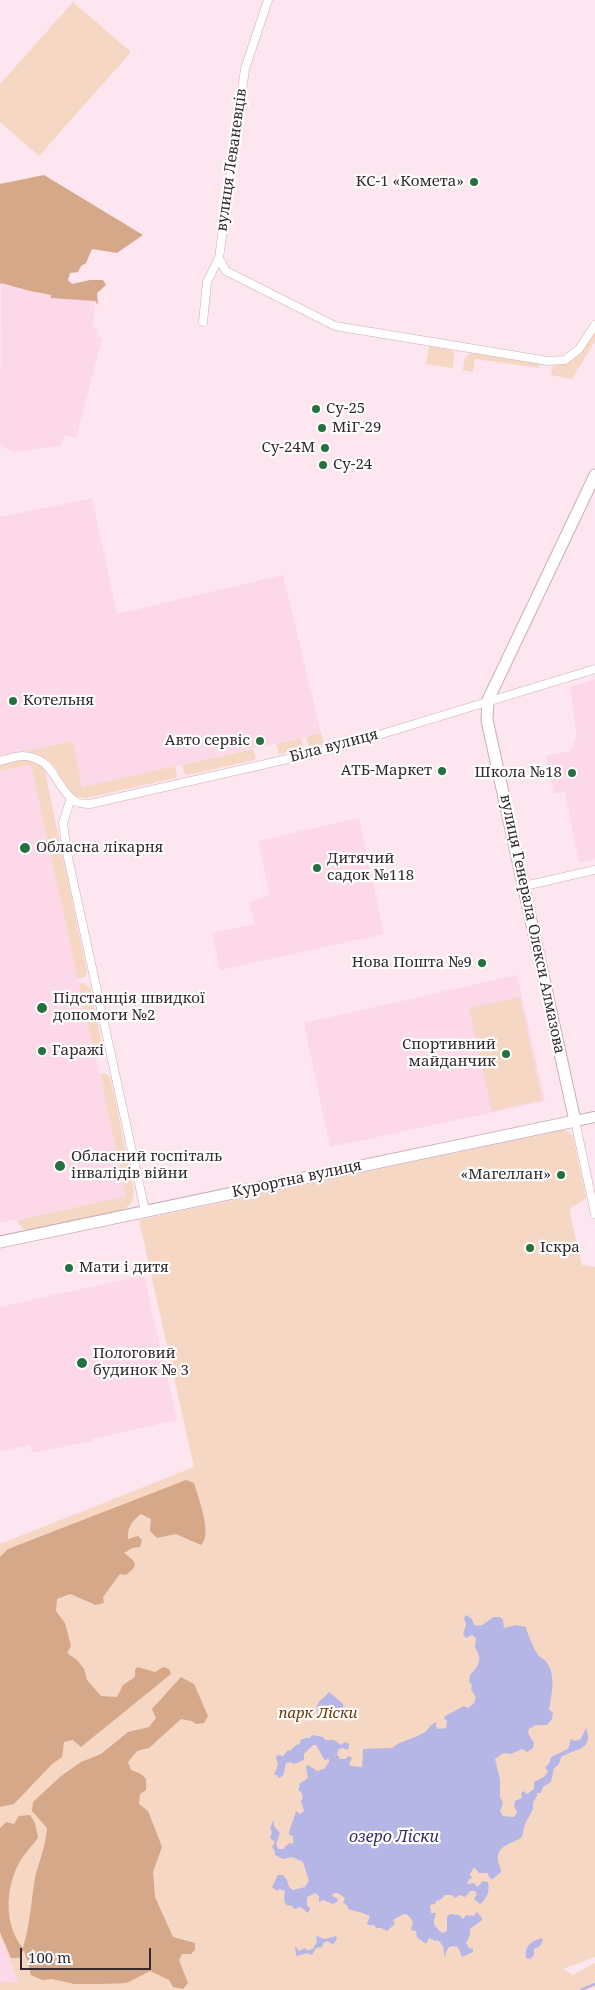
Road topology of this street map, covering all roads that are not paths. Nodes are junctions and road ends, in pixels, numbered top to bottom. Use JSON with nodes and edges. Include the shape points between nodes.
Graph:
{"nodes":[{"id":1,"x":268,"y":0,"type":"edge"},
{"id":2,"x":219,"y":258,"type":"junction"},
{"id":3,"x":203,"y":322,"type":"dead end"},
{"id":4,"x":595,"y":325,"type":"edge"},
{"id":5,"x":595,"y":475,"type":"edge"},
{"id":6,"x":595,"y":669,"type":"edge"},
{"id":7,"x":488,"y":700,"type":"junction"},
{"id":8,"x":0,"y":761,"type":"edge"},
{"id":9,"x":71,"y":798,"type":"junction"},
{"id":10,"x":595,"y":870,"type":"edge"},
{"id":11,"x":524,"y":886,"type":"junction"},
{"id":12,"x":595,"y":1117,"type":"edge"},
{"id":13,"x":575,"y":1122,"type":"junction"},
{"id":14,"x":145,"y":1211,"type":"junction"},
{"id":15,"x":595,"y":1214,"type":"edge"},
{"id":16,"x":0,"y":1242,"type":"edge"}],
"edges":[{"from":1,"to":2,"type":"street","name":"вулиця Леваневців","via":[[245,69]]},
{"from":2,"to":3,"type":"street","name":"вулиця Леваневців","via":[[207,282]]},
{"from":2,"to":4,"type":"street","via":[[226,271],[335,326],[400,338],[548,361],[565,360],[579,349]]},
{"from":5,"to":7,"type":"main road","name":"вулиця Генерала Олекси Алмазова"},
{"from":6,"to":7,"type":"street","name":"Біла вулиця"},
{"from":7,"to":9,"type":"street","name":"Біла вулиця","via":[[327,750],[90,804],[76,803]]},
{"from":7,"to":11,"type":"main road","name":"вулиця Генерала Олекси Алмазова","via":[[487,720]]},
{"from":8,"to":9,"type":"street","via":[[23,756],[44,763]]},
{"from":9,"to":14,"type":"street","via":[[63,823],[67,853]]},
{"from":10,"to":11,"type":"street"},
{"from":11,"to":13,"type":"main road","name":"вулиця Генерала Олекси Алмазова"},
{"from":12,"to":13,"type":"street","name":"Курортна вулиця"},
{"from":13,"to":14,"type":"main road","name":"Курортна вулиця"},
{"from":13,"to":15,"type":"street","name":"вулиця Генерала Олекси Алмазова"},
{"from":14,"to":16,"type":"main road","name":"Курортна вулиця"}]}
